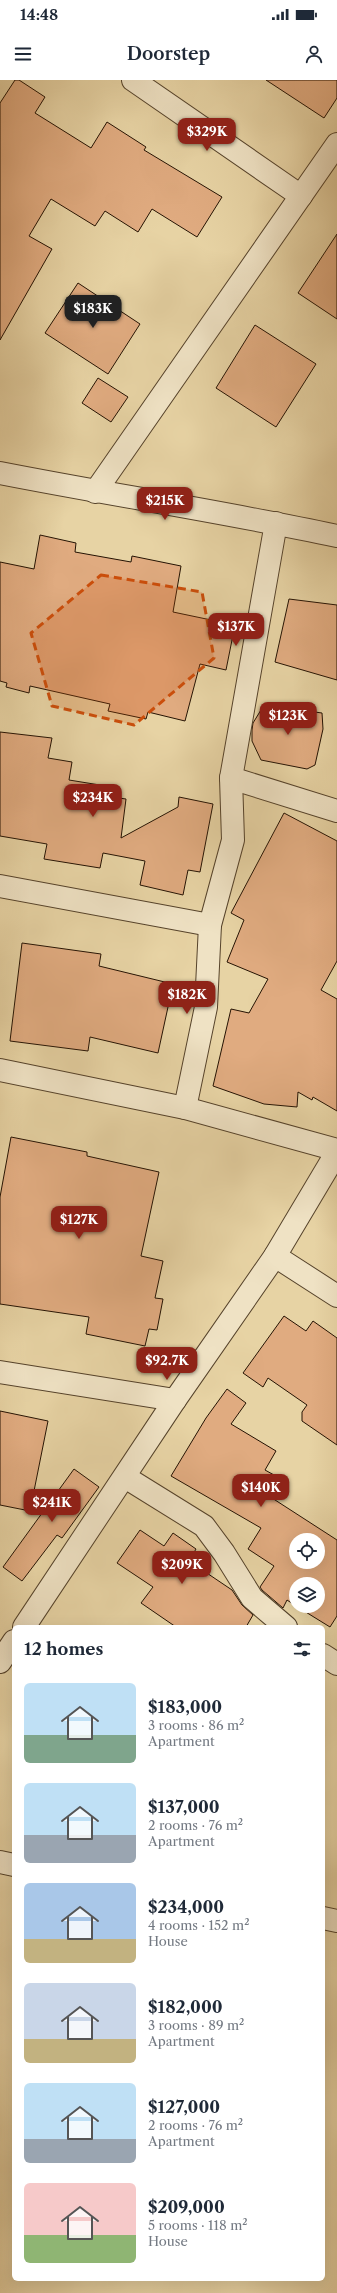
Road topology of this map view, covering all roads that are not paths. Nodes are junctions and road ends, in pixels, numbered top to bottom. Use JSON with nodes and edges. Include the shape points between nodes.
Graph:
{"nodes":[{"id":1,"x":133,"y":80,"type":"edge"},
{"id":2,"x":337,"y":144,"type":"edge"},
{"id":3,"x":301,"y":196,"type":"junction"},
{"id":4,"x":0,"y":473,"type":"edge"},
{"id":5,"x":95,"y":492,"type":"junction"},
{"id":6,"x":276,"y":523,"type":"junction"},
{"id":7,"x":337,"y":536,"type":"edge"},
{"id":8,"x":231,"y":778,"type":"junction"},
{"id":9,"x":337,"y":811,"type":"edge"},
{"id":10,"x":0,"y":886,"type":"edge"},
{"id":11,"x":210,"y":925,"type":"junction"},
{"id":12,"x":0,"y":1070,"type":"edge"},
{"id":13,"x":185,"y":1108,"type":"junction"},
{"id":14,"x":337,"y":1151,"type":"edge"},
{"id":15,"x":274,"y":1256,"type":"junction"},
{"id":16,"x":337,"y":1296,"type":"edge"},
{"id":17,"x":0,"y":1372,"type":"edge"},
{"id":18,"x":175,"y":1400,"type":"junction"},
{"id":19,"x":125,"y":1477,"type":"junction"},
{"id":20,"x":25,"y":1625,"type":"edge"},
{"id":21,"x":284,"y":1625,"type":"edge"},
{"id":22,"x":12,"y":1645,"type":"edge"},
{"id":23,"x":325,"y":1656,"type":"edge"},
{"id":24,"x":0,"y":1662,"type":"edge"},
{"id":25,"x":337,"y":1664,"type":"edge"},
{"id":26,"x":0,"y":1862,"type":"edge"},
{"id":27,"x":12,"y":1865,"type":"edge"},
{"id":28,"x":325,"y":1918,"type":"edge"},
{"id":29,"x":337,"y":1921,"type":"edge"}],
"edges":[{"from":1,"to":3,"type":"street"},
{"from":2,"to":3,"type":"street"},
{"from":3,"to":5,"type":"street"},
{"from":4,"to":5,"type":"street"},
{"from":5,"to":6,"type":"street"},
{"from":6,"to":7,"type":"street"},
{"from":6,"to":8,"type":"street"},
{"from":8,"to":9,"type":"street"},
{"from":8,"to":11,"type":"street","via":[[233,840]]},
{"from":10,"to":11,"type":"street"},
{"from":11,"to":13,"type":"street","via":[[206,1007]]},
{"from":12,"to":13,"type":"street"},
{"from":13,"to":14,"type":"street"},
{"from":14,"to":15,"type":"street"},
{"from":15,"to":16,"type":"street"},
{"from":15,"to":18,"type":"street"},
{"from":17,"to":18,"type":"street"},
{"from":18,"to":19,"type":"street"},
{"from":19,"to":20,"type":"street"},
{"from":19,"to":21,"type":"street","via":[[204,1526],[252,1598]]},
{"from":22,"to":24,"type":"street"},
{"from":23,"to":25,"type":"street"},
{"from":26,"to":27,"type":"street"},
{"from":28,"to":29,"type":"street"}]}
